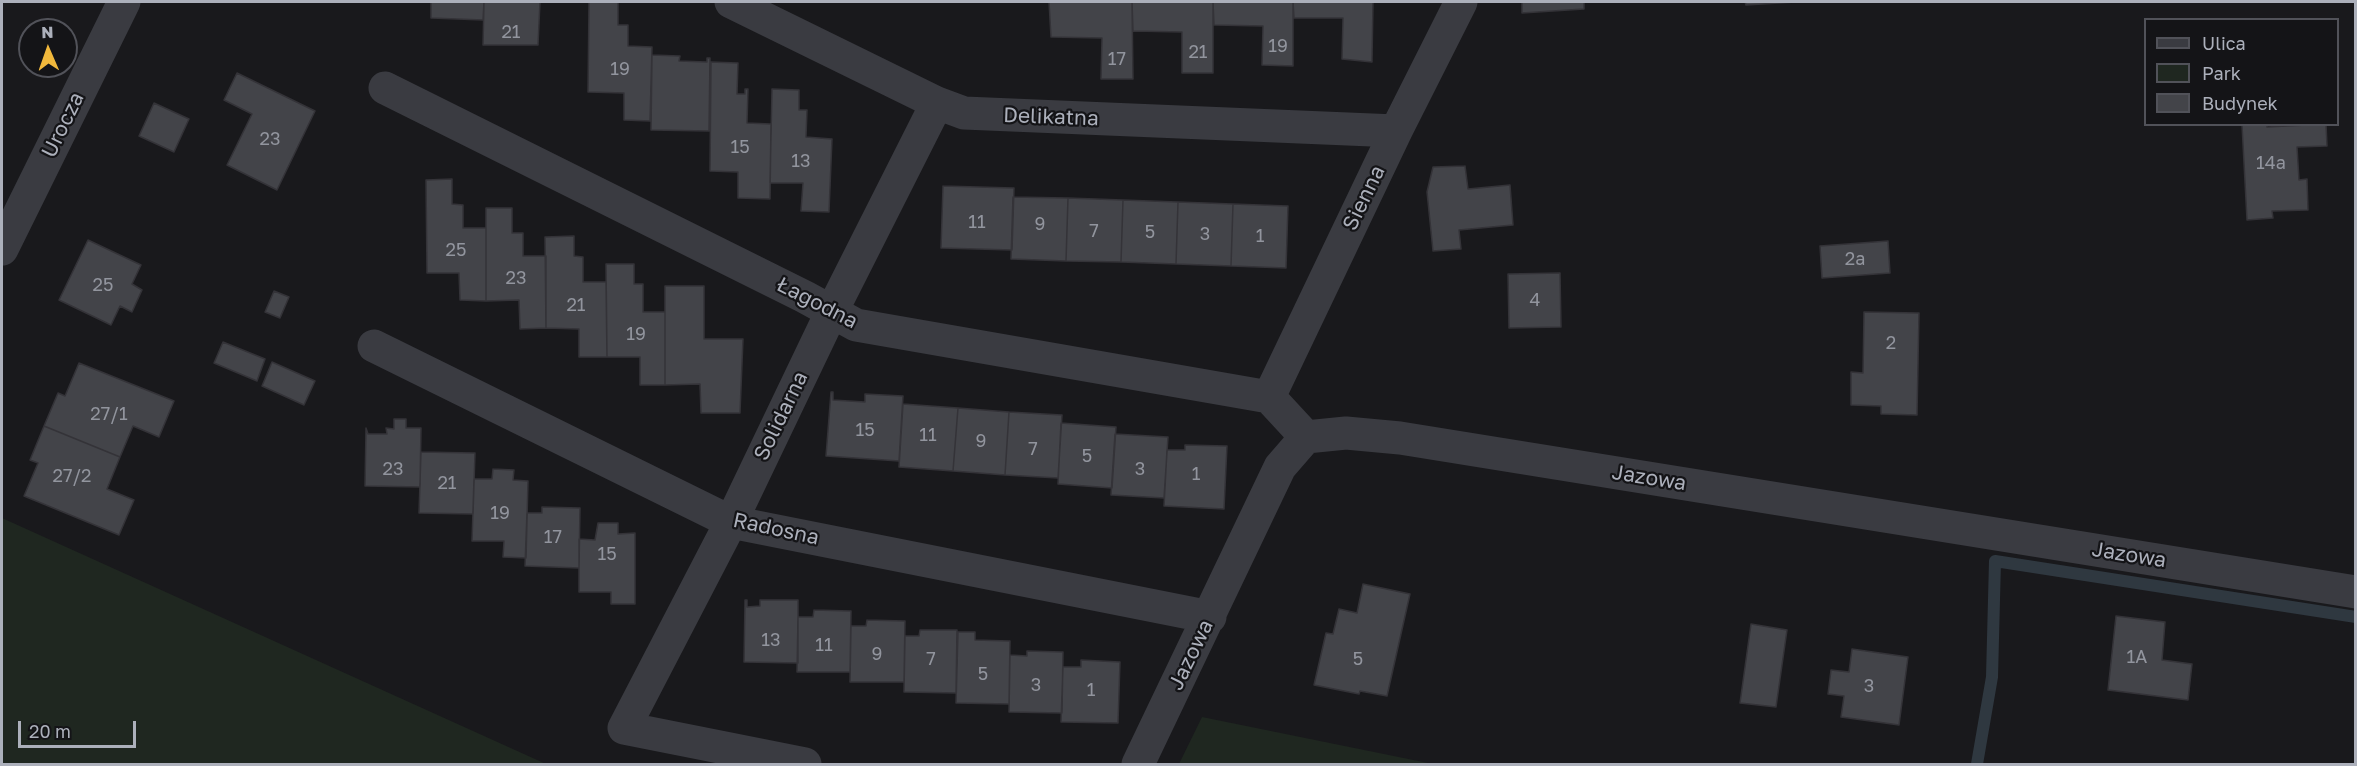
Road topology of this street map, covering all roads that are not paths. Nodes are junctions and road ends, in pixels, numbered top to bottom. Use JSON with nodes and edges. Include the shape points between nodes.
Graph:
{"nodes":[{"id":1,"x":124,"y":2,"type":"edge"},
{"id":2,"x":731,"y":2,"type":"edge"},
{"id":3,"x":1461,"y":2,"type":"edge"},
{"id":4,"x":385,"y":88,"type":"dead end"},
{"id":5,"x":937,"y":103,"type":"junction"},
{"id":6,"x":1396,"y":131,"type":"junction"},
{"id":7,"x":12,"y":203,"type":"edge"},
{"id":8,"x":2,"y":249,"type":"edge"},
{"id":9,"x":832,"y":311,"type":"junction"},
{"id":10,"x":374,"y":346,"type":"dead end"},
{"id":11,"x":1269,"y":397,"type":"junction"},
{"id":12,"x":1306,"y":437,"type":"junction"},
{"id":13,"x":731,"y":522,"type":"junction"},
{"id":14,"x":2355,"y":592,"type":"edge"},
{"id":15,"x":1210,"y":617,"type":"junction"},
{"id":16,"x":805,"y":765,"type":"edge"},
{"id":17,"x":1138,"y":765,"type":"edge"}],
"edges":[{"from":1,"to":7,"type":"street","name":"Urocza"},
{"from":2,"to":5,"type":"street","name":"Delikatna"},
{"from":3,"to":6,"type":"street","name":"Sienna"},
{"from":4,"to":9,"type":"street","name":"Łagodna"},
{"from":5,"to":6,"type":"street","name":"Delikatna","via":[[964,113]]},
{"from":5,"to":9,"type":"street","name":"Solidarna"},
{"from":6,"to":11,"type":"street","name":"Sienna"},
{"from":7,"to":8,"type":"street","name":"Urocza"},
{"from":9,"to":11,"type":"street","name":"Łagodna","via":[[856,326]]},
{"from":9,"to":13,"type":"street","name":"Solidarna"},
{"from":10,"to":13,"type":"street","name":"Radosna"},
{"from":11,"to":12,"type":"street"},
{"from":12,"to":14,"type":"street","name":"Jazowa","via":[[1346,433],[1400,438]]},
{"from":12,"to":15,"type":"street","name":"Jazowa","via":[[1280,467]]},
{"from":13,"to":15,"type":"street","name":"Radosna"},
{"from":13,"to":16,"type":"street","name":"Solidarna","via":[[624,728]]},
{"from":15,"to":17,"type":"street","name":"Jazowa"}]}
